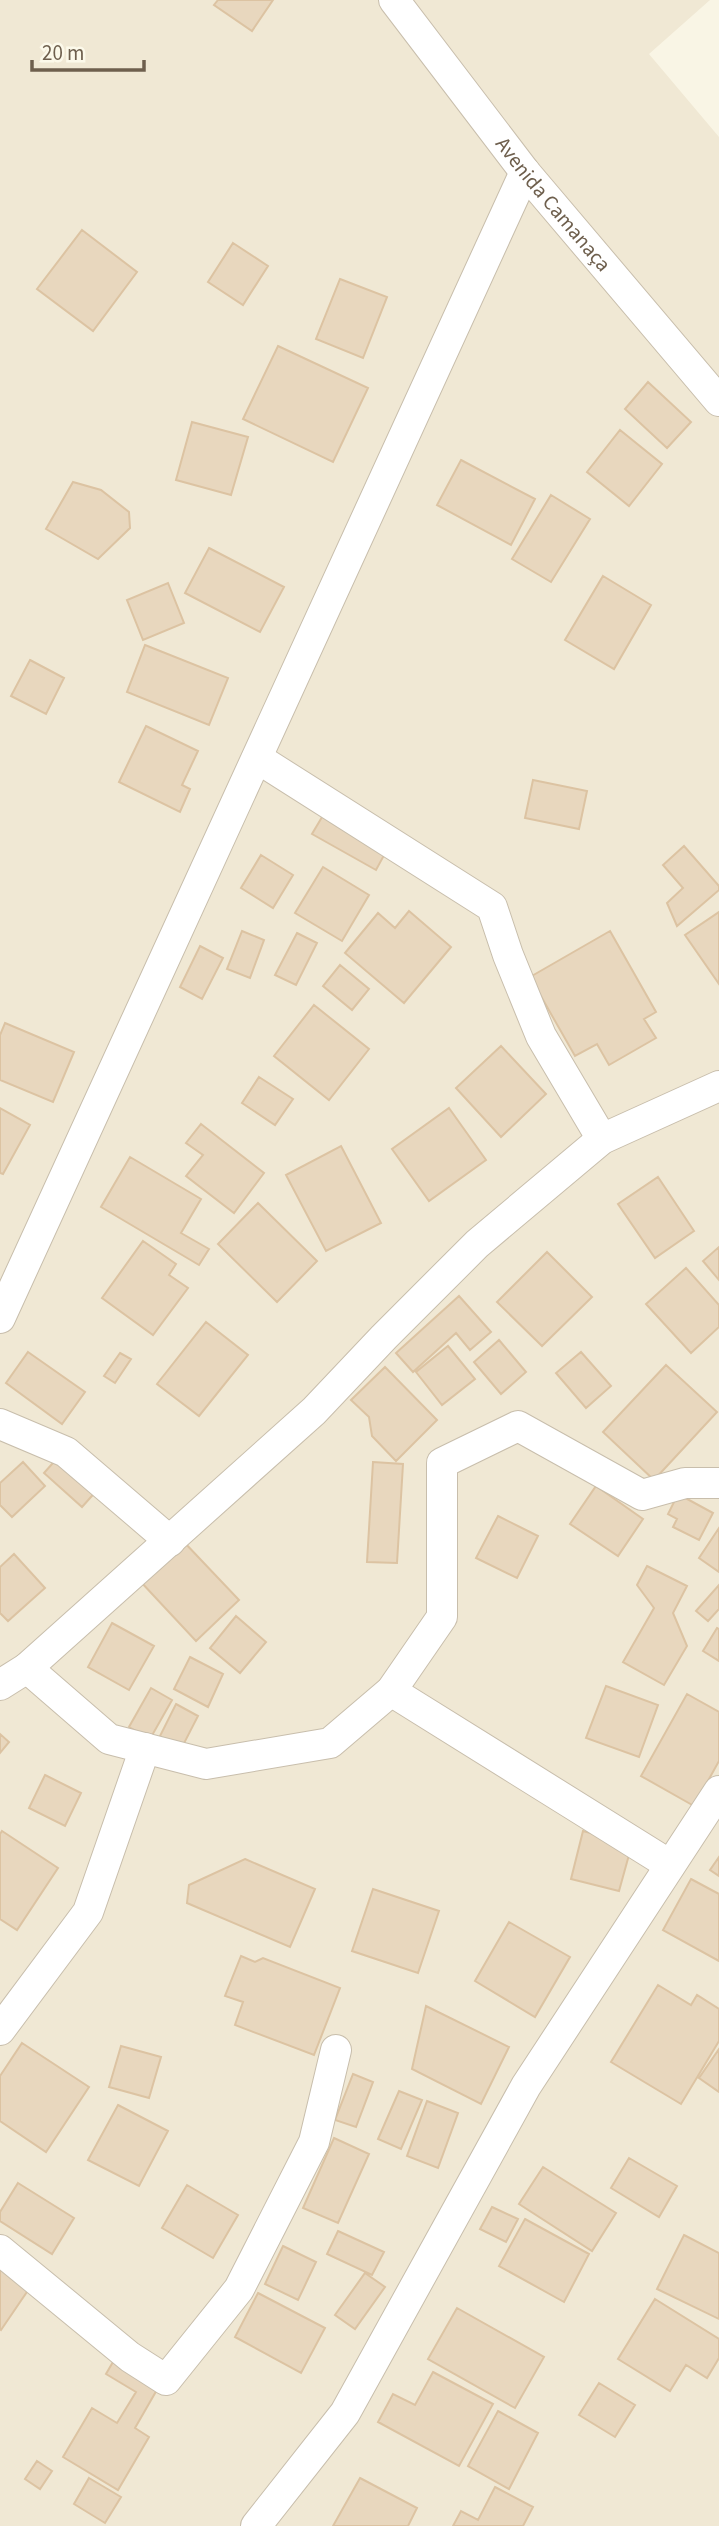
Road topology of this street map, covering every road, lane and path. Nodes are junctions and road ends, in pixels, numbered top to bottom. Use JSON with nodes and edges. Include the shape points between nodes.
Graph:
{"nodes":[{"id":1,"x":394,"y":0,"type":"edge"},
{"id":2,"x":525,"y":172,"type":"junction"},
{"id":3,"x":719,"y":401,"type":"edge"},
{"id":4,"x":257,"y":758,"type":"junction"},
{"id":5,"x":719,"y":1086,"type":"edge"},
{"id":6,"x":602,"y":1139,"type":"junction"},
{"id":7,"x":0,"y":1318,"type":"edge"},
{"id":8,"x":0,"y":1424,"type":"edge"},
{"id":9,"x":719,"y":1483,"type":"edge"},
{"id":10,"x":170,"y":1541,"type":"junction"},
{"id":11,"x":27,"y":1668,"type":"junction"},
{"id":12,"x":0,"y":1685,"type":"edge"},
{"id":13,"x":391,"y":1691,"type":"junction"},
{"id":14,"x":145,"y":1748,"type":"junction"},
{"id":15,"x":719,"y":1791,"type":"edge"},
{"id":16,"x":670,"y":1865,"type":"junction"},
{"id":17,"x":0,"y":2030,"type":"edge"},
{"id":18,"x":336,"y":2050,"type":"dead end"},
{"id":19,"x":0,"y":2250,"type":"edge"},
{"id":20,"x":256,"y":2526,"type":"edge"}],
"edges":[{"from":1,"to":2,"type":"street","name":"Avenida Camanaça"},
{"from":2,"to":3,"type":"street","name":"Avenida Camanaça"},
{"from":2,"to":4,"type":"street"},
{"from":4,"to":6,"type":"street","via":[[492,907],[541,1037]]},
{"from":4,"to":7,"type":"street"},
{"from":5,"to":6,"type":"street"},
{"from":6,"to":10,"type":"street","via":[[477,1244],[314,1411]]},
{"from":8,"to":10,"type":"street","via":[[66,1452]]},
{"from":9,"to":13,"type":"street","via":[[685,1483],[642,1495],[518,1426],[442,1463],[442,1617]]},
{"from":10,"to":11,"type":"street"},
{"from":11,"to":12,"type":"street"},
{"from":11,"to":14,"type":"street","via":[[108,1739]]},
{"from":13,"to":14,"type":"street","via":[[330,1743],[206,1764]]},
{"from":13,"to":16,"type":"street"},
{"from":14,"to":17,"type":"street","via":[[88,1912]]},
{"from":15,"to":16,"type":"street"},
{"from":16,"to":20,"type":"street","via":[[526,2086],[345,2413]]},
{"from":18,"to":19,"type":"street","via":[[314,2142],[239,2289],[166,2380],[130,2357]]}]}
